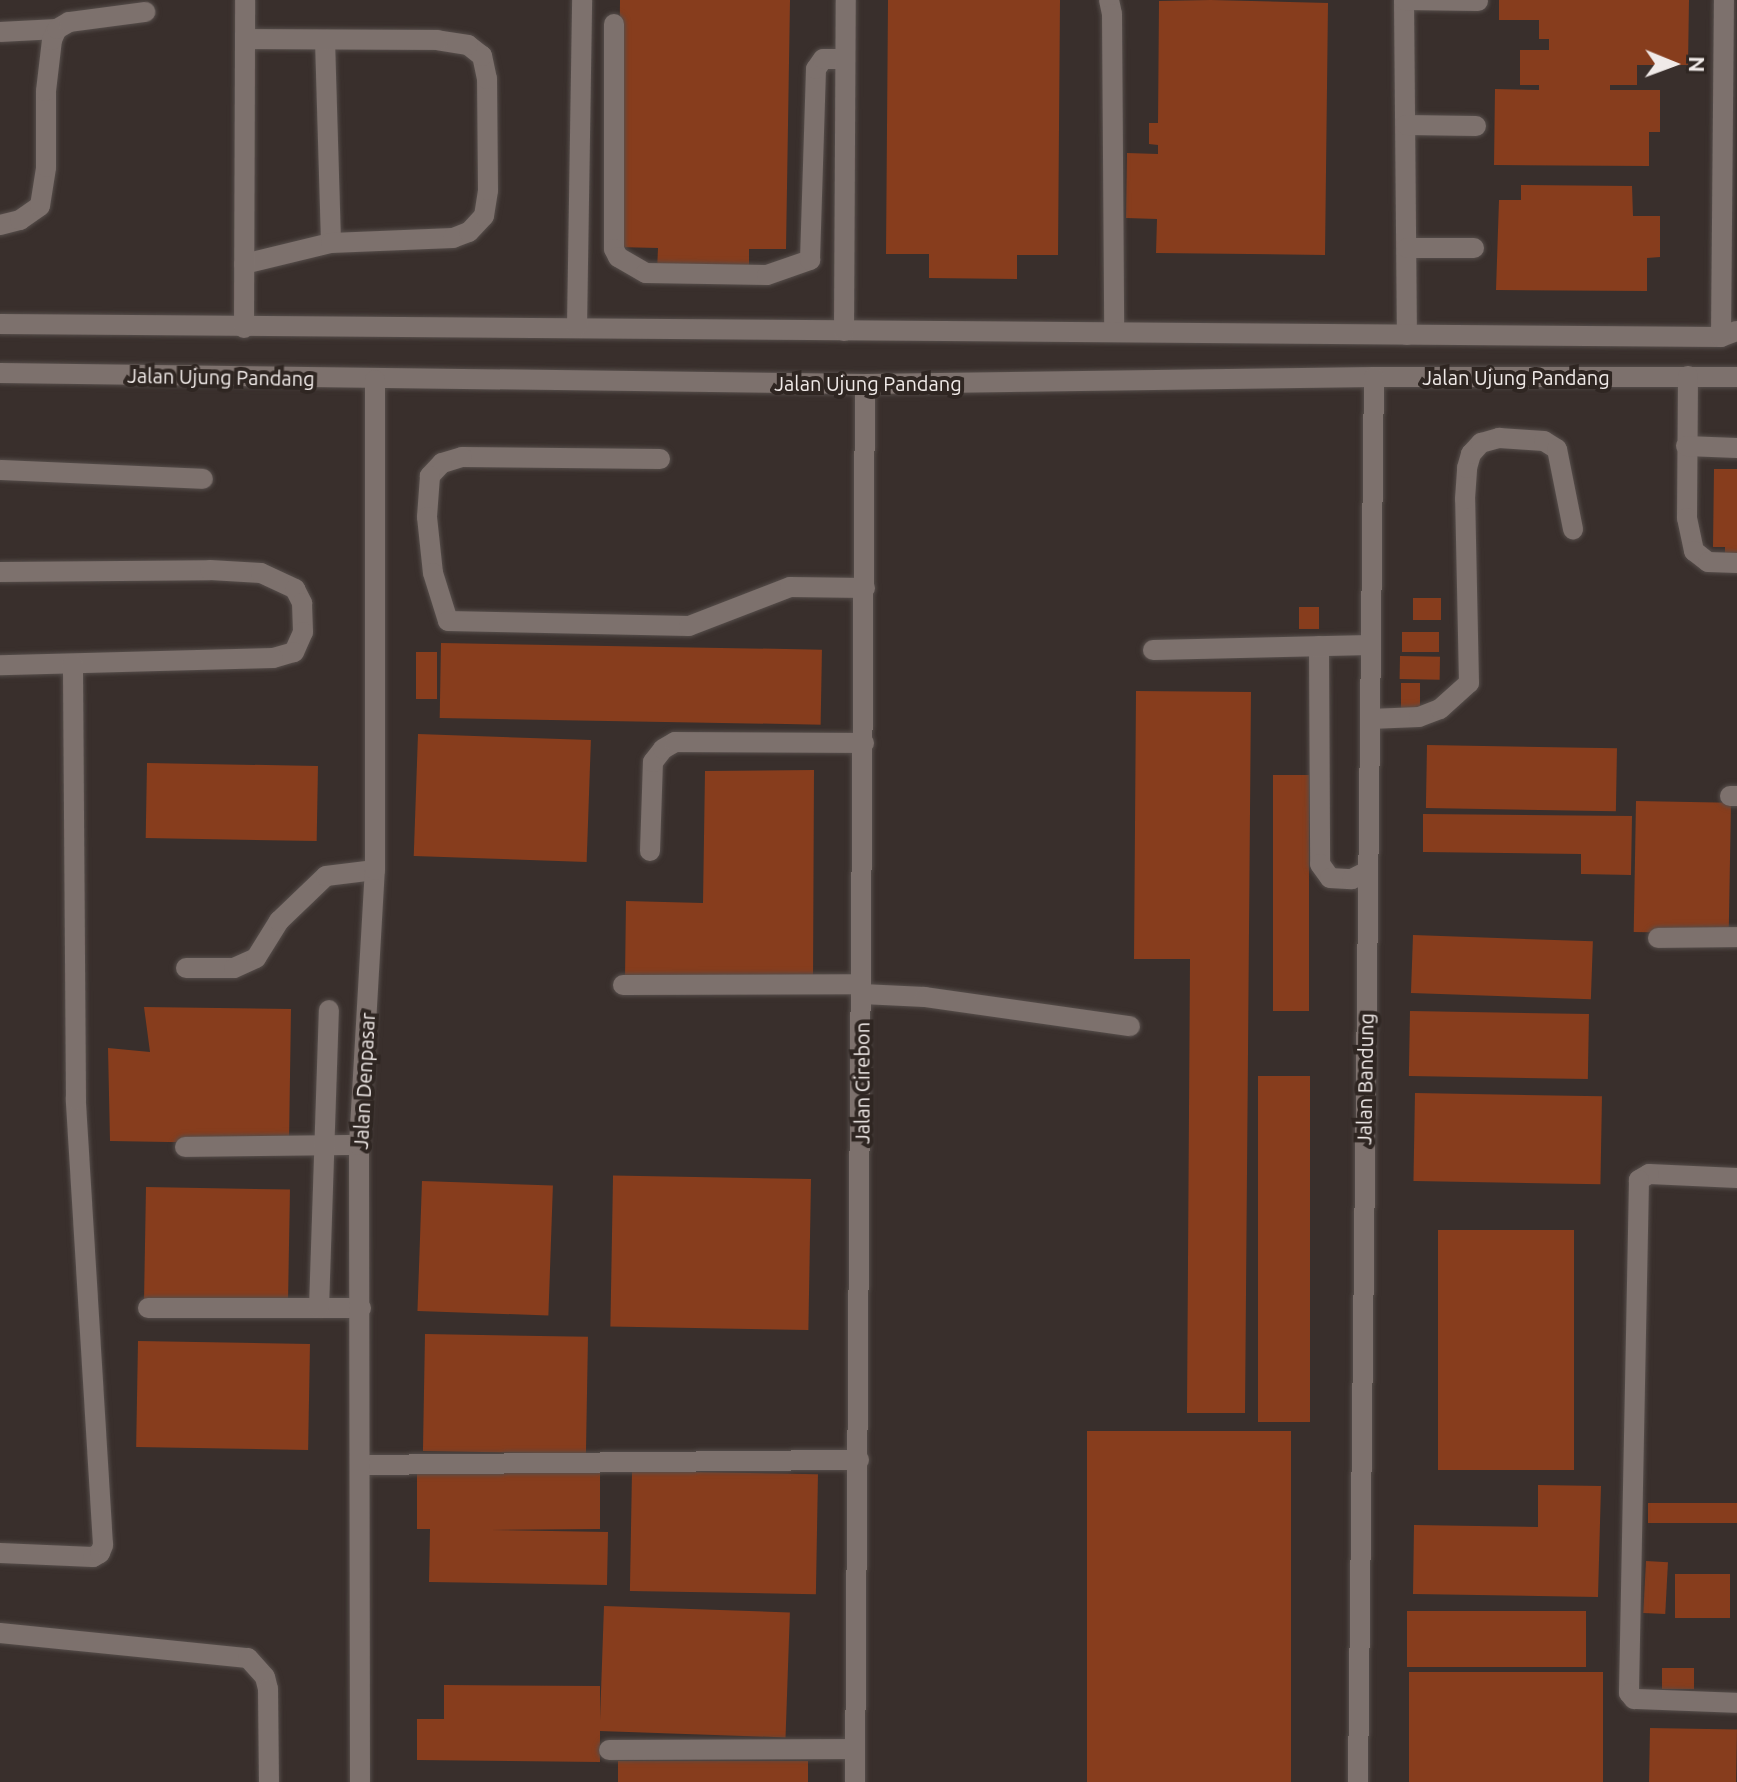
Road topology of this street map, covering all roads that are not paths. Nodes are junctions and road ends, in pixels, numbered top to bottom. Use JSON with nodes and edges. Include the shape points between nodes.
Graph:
{"nodes":[{"id":1,"x":245,"y":0,"type":"edge"},
{"id":2,"x":582,"y":0,"type":"edge"},
{"id":3,"x":846,"y":0,"type":"edge"},
{"id":4,"x":1109,"y":0,"type":"edge"},
{"id":5,"x":1404,"y":0,"type":"edge"},
{"id":6,"x":1724,"y":0,"type":"edge"},
{"id":7,"x":1478,"y":1,"type":"edge"},
{"id":8,"x":145,"y":12,"type":"dead end"},
{"id":9,"x":614,"y":24,"type":"dead end"},
{"id":10,"x":57,"y":29,"type":"junction"},
{"id":11,"x":0,"y":32,"type":"edge"},
{"id":12,"x":245,"y":39,"type":"junction"},
{"id":13,"x":325,"y":40,"type":"junction"},
{"id":14,"x":845,"y":59,"type":"junction"},
{"id":15,"x":1406,"y":125,"type":"junction"},
{"id":16,"x":1476,"y":126,"type":"dead end"},
{"id":17,"x":0,"y":225,"type":"edge"},
{"id":18,"x":331,"y":243,"type":"junction"},
{"id":19,"x":1407,"y":248,"type":"junction"},
{"id":20,"x":1474,"y":248,"type":"dead end"},
{"id":21,"x":244,"y":264,"type":"junction"},
{"id":22,"x":0,"y":324,"type":"edge"},
{"id":23,"x":577,"y":327,"type":"junction"},
{"id":24,"x":244,"y":328,"type":"junction"},
{"id":25,"x":844,"y":331,"type":"junction"},
{"id":26,"x":1114,"y":332,"type":"junction"},
{"id":27,"x":1729,"y":334,"type":"edge"},
{"id":28,"x":1407,"y":335,"type":"junction"},
{"id":29,"x":0,"y":373,"type":"edge"},
{"id":30,"x":1688,"y":376,"type":"junction"},
{"id":31,"x":1374,"y":377,"type":"junction"},
{"id":32,"x":1737,"y":377,"type":"edge"},
{"id":33,"x":375,"y":380,"type":"junction"},
{"id":34,"x":865,"y":384,"type":"junction"},
{"id":35,"x":1686,"y":446,"type":"junction"},
{"id":36,"x":1737,"y":448,"type":"edge"},
{"id":37,"x":660,"y":459,"type":"dead end"},
{"id":38,"x":0,"y":470,"type":"edge"},
{"id":39,"x":203,"y":479,"type":"dead end"},
{"id":40,"x":1573,"y":529,"type":"dead end"},
{"id":41,"x":1737,"y":563,"type":"edge"},
{"id":42,"x":0,"y":572,"type":"edge"},
{"id":43,"x":865,"y":588,"type":"junction"},
{"id":44,"x":1371,"y":645,"type":"junction"},
{"id":45,"x":1319,"y":646,"type":"junction"},
{"id":46,"x":1153,"y":650,"type":"dead end"},
{"id":47,"x":73,"y":664,"type":"junction"},
{"id":48,"x":0,"y":665,"type":"edge"},
{"id":49,"x":1370,"y":719,"type":"junction"},
{"id":50,"x":864,"y":743,"type":"junction"},
{"id":51,"x":650,"y":851,"type":"dead end"},
{"id":52,"x":375,"y":870,"type":"junction"},
{"id":53,"x":1366,"y":872,"type":"junction"},
{"id":54,"x":1737,"y":937,"type":"edge"},
{"id":55,"x":1658,"y":938,"type":"dead end"},
{"id":56,"x":186,"y":968,"type":"dead end"},
{"id":57,"x":623,"y":985,"type":"dead end"},
{"id":58,"x":862,"y":989,"type":"junction"},
{"id":59,"x":329,"y":1010,"type":"dead end"},
{"id":60,"x":1130,"y":1026,"type":"dead end"},
{"id":61,"x":359,"y":1145,"type":"junction"},
{"id":62,"x":185,"y":1147,"type":"dead end"},
{"id":63,"x":325,"y":1148,"type":"junction"},
{"id":64,"x":1737,"y":1178,"type":"edge"},
{"id":65,"x":148,"y":1308,"type":"dead end"},
{"id":66,"x":319,"y":1308,"type":"junction"},
{"id":67,"x":361,"y":1308,"type":"junction"},
{"id":68,"x":859,"y":1460,"type":"junction"},
{"id":69,"x":362,"y":1465,"type":"junction"},
{"id":70,"x":0,"y":1553,"type":"edge"},
{"id":71,"x":0,"y":1633,"type":"edge"},
{"id":72,"x":1737,"y":1703,"type":"edge"},
{"id":73,"x":855,"y":1749,"type":"junction"},
{"id":74,"x":609,"y":1750,"type":"dead end"},
{"id":75,"x":269,"y":1782,"type":"edge"},
{"id":76,"x":360,"y":1782,"type":"edge"},
{"id":77,"x":855,"y":1782,"type":"edge"},
{"id":78,"x":1358,"y":1782,"type":"edge"}],
"edges":[{"from":1,"to":12,"type":"street"},
{"from":2,"to":23,"type":"street"},
{"from":3,"to":14,"type":"street"},
{"from":4,"to":26,"type":"street"},
{"from":5,"to":7,"type":"street"},
{"from":5,"to":15,"type":"street"},
{"from":6,"to":27,"type":"street"},
{"from":8,"to":10,"type":"street","via":[[69,22]]},
{"from":9,"to":14,"type":"street","via":[[614,249],[646,273],[767,275],[810,260],[816,66],[823,59]]},
{"from":10,"to":11,"type":"street"},
{"from":10,"to":17,"type":"street","via":[[46,91],[40,206],[20,220]]},
{"from":12,"to":13,"type":"street"},
{"from":12,"to":21,"type":"street"},
{"from":13,"to":18,"type":"street"},
{"from":13,"to":18,"type":"street","via":[[461,42],[482,56],[487,79],[488,190],[484,216],[469,232],[453,238]]},
{"from":14,"to":25,"type":"street"},
{"from":15,"to":16,"type":"street"},
{"from":15,"to":19,"type":"street"},
{"from":18,"to":21,"type":"street"},
{"from":19,"to":20,"type":"street"},
{"from":19,"to":28,"type":"street"},
{"from":21,"to":24,"type":"street"},
{"from":22,"to":24,"type":"street"},
{"from":23,"to":24,"type":"street"},
{"from":23,"to":25,"type":"street"},
{"from":25,"to":26,"type":"street"},
{"from":26,"to":28,"type":"street"},
{"from":27,"to":28,"type":"street"},
{"from":29,"to":33,"type":"street","name":"Jalan Ujung Pandang"},
{"from":30,"to":31,"type":"street","name":"Jalan Ujung Pandang"},
{"from":30,"to":32,"type":"street","name":"Jalan Ujung Pandang"},
{"from":30,"to":35,"type":"street"},
{"from":31,"to":34,"type":"street","name":"Jalan Ujung Pandang"},
{"from":31,"to":44,"type":"street","name":"Jalan Bandung"},
{"from":33,"to":34,"type":"street","name":"Jalan Ujung Pandang"},
{"from":33,"to":52,"type":"street","name":"Jalan Denpasar"},
{"from":34,"to":43,"type":"street","name":"Jalan Cirebon"},
{"from":35,"to":36,"type":"street"},
{"from":35,"to":41,"type":"street","via":[[1687,518],[1694,551],[1708,562]]},
{"from":37,"to":43,"type":"street","via":[[462,457],[442,463],[430,476],[427,517],[433,573],[448,621],[689,626],[790,587]]},
{"from":38,"to":39,"type":"street"},
{"from":40,"to":49,"type":"street","via":[[1557,449],[1544,441],[1499,438],[1481,443],[1467,468],[1465,499],[1469,683],[1440,709],[1419,717]]},
{"from":42,"to":47,"type":"street","via":[[261,573],[295,589],[302,603],[303,632],[294,652],[273,658]]},
{"from":43,"to":50,"type":"street","name":"Jalan Cirebon"},
{"from":44,"to":45,"type":"street"},
{"from":44,"to":49,"type":"street","name":"Jalan Bandung"},
{"from":45,"to":46,"type":"street"},
{"from":45,"to":53,"type":"street","via":[[1320,864],[1330,878],[1352,879]]},
{"from":47,"to":48,"type":"street"},
{"from":47,"to":70,"type":"street","via":[[76,1100],[103,1545],[93,1557]]},
{"from":49,"to":53,"type":"street","name":"Jalan Bandung"},
{"from":50,"to":51,"type":"street","via":[[675,742],[653,762]]},
{"from":50,"to":58,"type":"street","name":"Jalan Cirebon"},
{"from":52,"to":56,"type":"street","via":[[326,876],[279,921],[256,958],[234,968]]},
{"from":52,"to":61,"type":"street","name":"Jalan Denpasar"},
{"from":53,"to":78,"type":"street","name":"Jalan Bandung"},
{"from":54,"to":55,"type":"street"},
{"from":57,"to":58,"type":"street"},
{"from":58,"to":60,"type":"street"},
{"from":58,"to":68,"type":"street","name":"Jalan Cirebon"},
{"from":59,"to":63,"type":"street"},
{"from":61,"to":63,"type":"street"},
{"from":61,"to":67,"type":"street","name":"Jalan Denpasar"},
{"from":62,"to":63,"type":"street"},
{"from":63,"to":66,"type":"street"},
{"from":64,"to":72,"type":"street","via":[[1649,1174],[1639,1180],[1629,1693],[1634,1699]]},
{"from":65,"to":66,"type":"street"},
{"from":66,"to":67,"type":"street"},
{"from":67,"to":69,"type":"street","name":"Jalan Denpasar"},
{"from":68,"to":69,"type":"street"},
{"from":68,"to":73,"type":"street","name":"Jalan Cirebon"},
{"from":69,"to":76,"type":"street","name":"Jalan Denpasar"},
{"from":71,"to":75,"type":"street","via":[[248,1658],[268,1689]]},
{"from":73,"to":74,"type":"street"},
{"from":73,"to":77,"type":"street","name":"Jalan Cirebon"}]}
